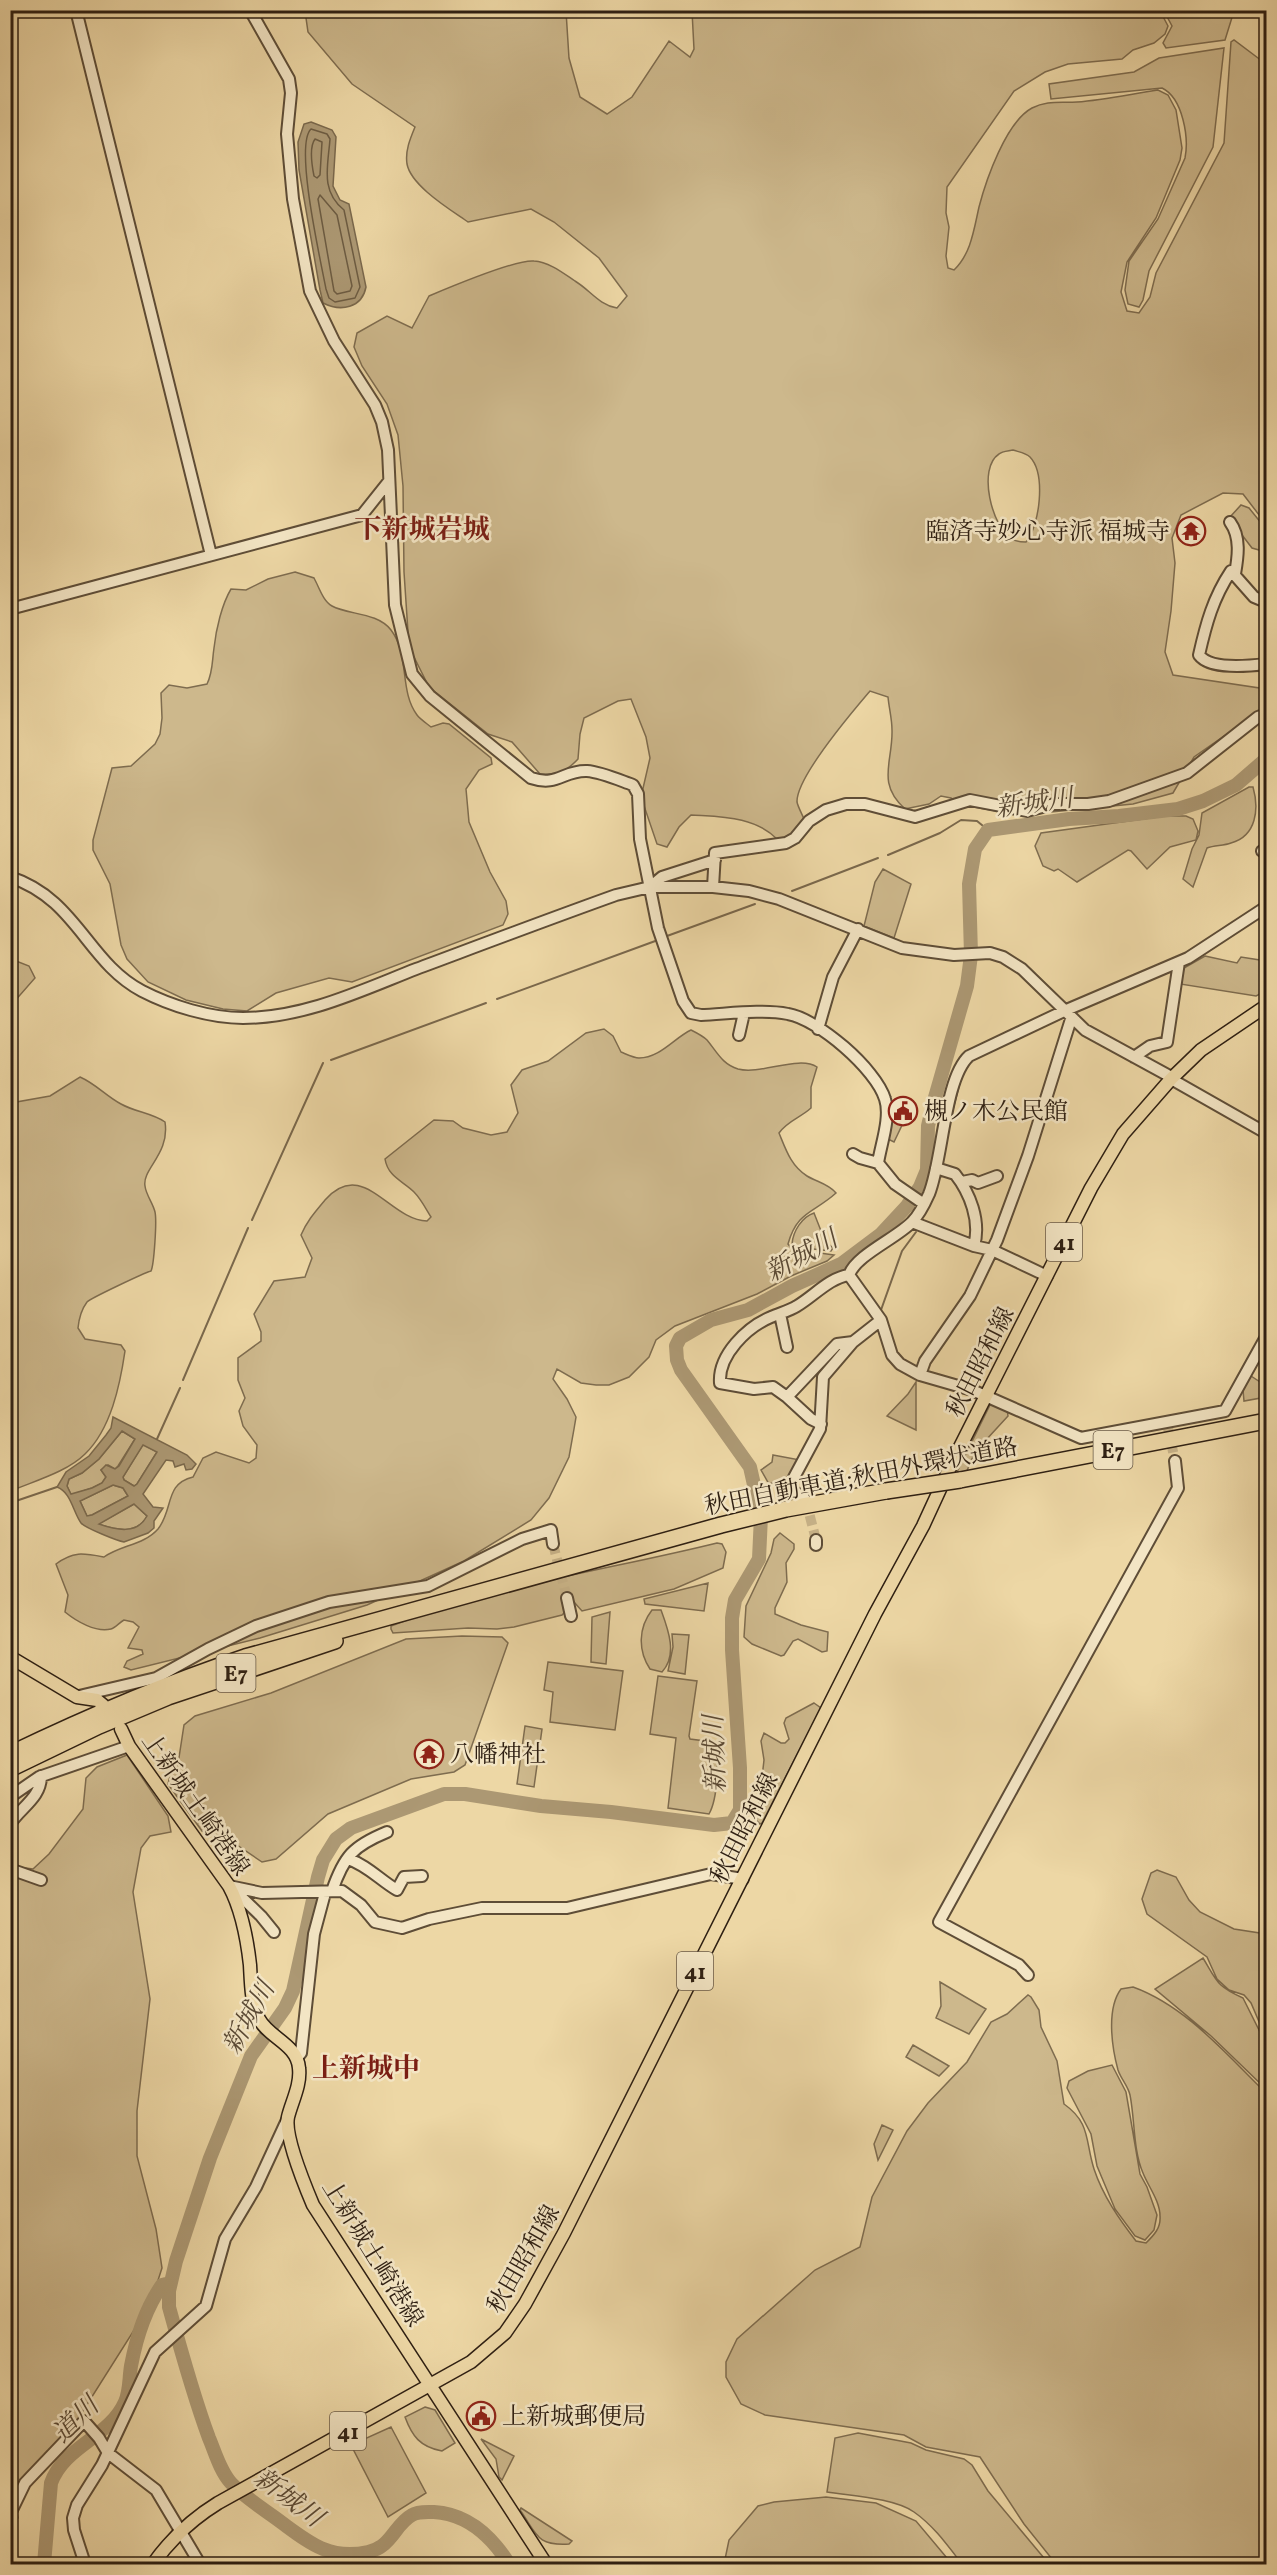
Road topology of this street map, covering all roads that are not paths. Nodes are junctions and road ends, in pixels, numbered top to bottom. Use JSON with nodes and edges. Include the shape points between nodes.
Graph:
{"nodes":[{"id":1,"x":76,"y":10,"type":"edge"},
{"id":2,"x":250,"y":10,"type":"edge"},
{"id":3,"x":389,"y":481,"type":"junction"},
{"id":4,"x":1230,"y":522,"type":"dead end"},
{"id":5,"x":211,"y":555,"type":"junction"},
{"id":6,"x":1235,"y":574,"type":"junction"},
{"id":7,"x":1266,"y":601,"type":"edge"},
{"id":8,"x":10,"y":609,"type":"edge"},
{"id":9,"x":1266,"y":664,"type":"edge"},
{"id":10,"x":1266,"y":714,"type":"edge"},
{"id":11,"x":715,"y":860,"type":"junction"},
{"id":12,"x":10,"y":871,"type":"edge"},
{"id":13,"x":10,"y":877,"type":"edge"},
{"id":14,"x":37,"y":887,"type":"junction"},
{"id":15,"x":651,"y":887,"type":"junction"},
{"id":16,"x":713,"y":887,"type":"junction"},
{"id":17,"x":1266,"y":907,"type":"edge"},
{"id":18,"x":858,"y":930,"type":"junction"},
{"id":19,"x":1179,"y":962,"type":"junction"},
{"id":20,"x":1266,"y":1006,"type":"edge"},
{"id":21,"x":744,"y":1013,"type":"junction"},
{"id":22,"x":1068,"y":1015,"type":"junction"},
{"id":23,"x":818,"y":1029,"type":"junction"},
{"id":24,"x":739,"y":1035,"type":"dead end"},
{"id":25,"x":1134,"y":1057,"type":"junction"},
{"id":26,"x":1172,"y":1078,"type":"junction"},
{"id":27,"x":1266,"y":1133,"type":"edge"},
{"id":28,"x":853,"y":1154,"type":"dead end"},
{"id":29,"x":878,"y":1163,"type":"junction"},
{"id":30,"x":936,"y":1168,"type":"junction"},
{"id":31,"x":997,"y":1176,"type":"dead end"},
{"id":32,"x":962,"y":1182,"type":"junction"},
{"id":33,"x":922,"y":1202,"type":"junction"},
{"id":34,"x":912,"y":1222,"type":"junction"},
{"id":35,"x":974,"y":1246,"type":"junction"},
{"id":36,"x":992,"y":1250,"type":"junction"},
{"id":37,"x":849,"y":1275,"type":"junction"},
{"id":38,"x":1047,"y":1276,"type":"junction"},
{"id":39,"x":780,"y":1314,"type":"junction"},
{"id":40,"x":881,"y":1320,"type":"junction"},
{"id":41,"x":1266,"y":1337,"type":"edge"},
{"id":42,"x":853,"y":1342,"type":"junction"},
{"id":43,"x":787,"y":1347,"type":"dead end"},
{"id":44,"x":920,"y":1375,"type":"junction"},
{"id":45,"x":986,"y":1396,"type":"junction"},
{"id":46,"x":787,"y":1397,"type":"junction"},
{"id":47,"x":1266,"y":1421,"type":"edge"},
{"id":48,"x":820,"y":1425,"type":"junction"},
{"id":49,"x":1175,"y":1461,"type":"tunnel mouth"},
{"id":50,"x":806,"y":1501,"type":"tunnel mouth"},
{"id":51,"x":554,"y":1544,"type":"dead end"},
{"id":52,"x":468,"y":1594,"type":"junction"},
{"id":53,"x":567,"y":1598,"type":"tunnel mouth"},
{"id":54,"x":572,"y":1616,"type":"dead end"},
{"id":55,"x":10,"y":1657,"type":"edge"},
{"id":56,"x":77,"y":1697,"type":"junction"},
{"id":57,"x":103,"y":1705,"type":"dead end"},
{"id":58,"x":121,"y":1729,"type":"dead end"},
{"id":59,"x":129,"y":1746,"type":"junction"},
{"id":60,"x":10,"y":1754,"type":"edge"},
{"id":61,"x":10,"y":1769,"type":"edge"},
{"id":62,"x":41,"y":1776,"type":"junction"},
{"id":63,"x":10,"y":1797,"type":"edge"},
{"id":64,"x":10,"y":1824,"type":"edge"},
{"id":65,"x":387,"y":1832,"type":"dead end"},
{"id":66,"x":348,"y":1859,"type":"junction"},
{"id":67,"x":10,"y":1869,"type":"edge"},
{"id":68,"x":422,"y":1876,"type":"dead end"},
{"id":69,"x":743,"y":1879,"type":"junction"},
{"id":70,"x":40,"y":1880,"type":"dead end"},
{"id":71,"x":229,"y":1886,"type":"junction"},
{"id":72,"x":326,"y":1893,"type":"junction"},
{"id":73,"x":274,"y":1932,"type":"dead end"},
{"id":74,"x":1028,"y":1975,"type":"dead end"},
{"id":75,"x":297,"y":2058,"type":"junction"},
{"id":76,"x":288,"y":2120,"type":"junction"},
{"id":77,"x":432,"y":2385,"type":"junction"},
{"id":78,"x":108,"y":2453,"type":"junction"},
{"id":79,"x":10,"y":2514,"type":"edge"},
{"id":80,"x":180,"y":2533,"type":"junction"},
{"id":81,"x":86,"y":2565,"type":"edge"},
{"id":82,"x":153,"y":2565,"type":"edge"},
{"id":83,"x":200,"y":2565,"type":"edge"},
{"id":84,"x":546,"y":2565,"type":"edge"}],
"edges":[{"from":1,"to":5,"type":"street"},
{"from":2,"to":3,"type":"street","via":[[289,79],[287,134],[293,199],[310,291],[334,341],[379,413],[388,450]]},
{"from":3,"to":5,"type":"street","via":[[362,515]]},
{"from":3,"to":15,"type":"street","via":[[395,605],[412,674],[430,696],[531,778],[555,781],[570,773],[587,771],[633,785],[638,794],[640,839]]},
{"from":4,"to":6,"type":"street","via":[[1238,543]]},
{"from":5,"to":8,"type":"street"},
{"from":6,"to":7,"type":"street","via":[[1254,597]]},
{"from":6,"to":9,"type":"street","via":[[1231,571],[1218,590],[1208,613],[1199,655],[1216,664]]},
{"from":10,"to":11,"type":"street","via":[[1187,772],[1109,801],[1054,804],[1027,811],[970,800],[915,817],[865,804],[846,804],[808,821],[786,843],[715,854]]},
{"from":11,"to":15,"type":"street","via":[[662,877]]},
{"from":11,"to":16,"type":"street"},
{"from":12,"to":14,"type":"street","via":[[36,880]]},
{"from":13,"to":14,"type":"street"},
{"from":14,"to":15,"type":"street","via":[[67,913],[106,962],[142,991],[198,1011],[242,1018],[307,1011],[606,899]]},
{"from":15,"to":16,"type":"street"},
{"from":15,"to":21,"type":"street","via":[[658,928],[691,1013]]},
{"from":16,"to":18,"type":"street","via":[[779,899]]},
{"from":17,"to":19,"type":"street"},
{"from":18,"to":22,"type":"street","via":[[902,948],[954,955],[990,953],[1013,962]]},
{"from":18,"to":23,"type":"street","via":[[833,977]]},
{"from":19,"to":22,"type":"street"},
{"from":19,"to":25,"type":"street","via":[[1167,1042],[1150,1046]]},
{"from":20,"to":26,"type":"main road","name":"秋田昭和線","number":"41","via":[[1201,1050]]},
{"from":21,"to":23,"type":"street","via":[[786,1013]]},
{"from":21,"to":24,"type":"street"},
{"from":22,"to":25,"type":"street","via":[[1085,1030]]},
{"from":22,"to":30,"type":"street","via":[[969,1056],[963,1062]]},
{"from":22,"to":36,"type":"street","via":[[1028,1156]]},
{"from":23,"to":29,"type":"street","via":[[853,1054],[885,1099]]},
{"from":25,"to":26,"type":"street"},
{"from":26,"to":27,"type":"street"},
{"from":26,"to":38,"type":"main road","name":"秋田昭和線","number":"41","via":[[1123,1134]]},
{"from":28,"to":29,"type":"street"},
{"from":29,"to":33,"type":"street","via":[[895,1184]]},
{"from":30,"to":32,"type":"street","via":[[955,1174]]},
{"from":30,"to":33,"type":"street"},
{"from":31,"to":32,"type":"street","via":[[978,1183]]},
{"from":32,"to":35,"type":"street","via":[[977,1226]]},
{"from":33,"to":34,"type":"street"},
{"from":34,"to":35,"type":"street"},
{"from":34,"to":37,"type":"street","via":[[857,1264]]},
{"from":35,"to":36,"type":"street"},
{"from":36,"to":38,"type":"street"},
{"from":36,"to":44,"type":"street","via":[[970,1296],[925,1361]]},
{"from":37,"to":39,"type":"street","via":[[837,1278]]},
{"from":37,"to":40,"type":"street"},
{"from":38,"to":45,"type":"main road","name":"秋田昭和線","number":"41"},
{"from":39,"to":43,"type":"street"},
{"from":39,"to":46,"type":"street","via":[[746,1332],[723,1365],[720,1383],[754,1389],[773,1387]]},
{"from":40,"to":42,"type":"street"},
{"from":40,"to":44,"type":"street","via":[[894,1360]]},
{"from":41,"to":45,"type":"street","via":[[1226,1411],[1167,1425],[1081,1438]]},
{"from":42,"to":46,"type":"street","via":[[837,1344]]},
{"from":42,"to":48,"type":"street","via":[[823,1377]]},
{"from":44,"to":45,"type":"street"},
{"from":45,"to":69,"type":"main road","name":"秋田昭和線","number":"41"},
{"from":46,"to":48,"type":"street"},
{"from":47,"to":52,"type":"highway","name":"秋田自動車道;秋田外環状道路","number":"E7","bridge":true,"via":[[786,1509]]},
{"from":48,"to":50,"type":"street","via":[[791,1483],[790,1491],[804,1496]]},
{"from":49,"to":74,"type":"street","via":[[1178,1488],[939,1922],[1019,1965]]},
{"from":51,"to":56,"type":"street","via":[[551,1530],[522,1539],[428,1586],[329,1602],[256,1626],[156,1678]]},
{"from":52,"to":60,"type":"highway","name":"秋田自動車道;秋田外環状道路","number":"E7","via":[[181,1679],[89,1716]]},
{"from":52,"to":61,"type":"highway","name":"秋田自動車道;秋田外環状道路","number":"E7","via":[[168,1697]]},
{"from":53,"to":54,"type":"street"},
{"from":55,"to":56,"type":"main road"},
{"from":56,"to":57,"type":"main road","via":[[97,1700]]},
{"from":58,"to":59,"type":"main road","name":"上新城土崎港線"},
{"from":59,"to":62,"type":"street"},
{"from":59,"to":71,"type":"main road","name":"上新城土崎港線"},
{"from":62,"to":63,"type":"street"},
{"from":62,"to":64,"type":"street","via":[[41,1786]]},
{"from":65,"to":66,"type":"street","via":[[357,1846]]},
{"from":66,"to":68,"type":"street","via":[[364,1864],[373,1875],[398,1890],[404,1877]]},
{"from":66,"to":72,"type":"street"},
{"from":67,"to":70,"type":"street"},
{"from":69,"to":72,"type":"street","via":[[711,1874],[567,1908],[482,1908],[402,1928],[375,1922],[342,1891]]},
{"from":69,"to":77,"type":"main road","name":"秋田昭和線","number":"41","via":[[525,2304],[494,2343]]},
{"from":71,"to":72,"type":"street","via":[[262,1893]]},
{"from":71,"to":73,"type":"street"},
{"from":71,"to":75,"type":"main road","name":"上新城土崎港線","via":[[240,1905],[253,1999],[260,2020]]},
{"from":72,"to":75,"type":"street","via":[[314,1934],[301,2053]]},
{"from":75,"to":76,"type":"main road","name":"上新城土崎港線","via":[[299,2076]]},
{"from":76,"to":77,"type":"main road","name":"上新城土崎港線","via":[[297,2165],[313,2205]]},
{"from":76,"to":78,"type":"street","via":[[256,2187],[225,2239],[206,2306],[155,2352]]},
{"from":77,"to":80,"type":"main road","name":"秋田昭和線","number":"41","via":[[232,2495],[198,2516]]},
{"from":77,"to":84,"type":"main road","name":"上新城土崎港線"},
{"from":78,"to":79,"type":"street","via":[[84,2421],[25,2483]]},
{"from":78,"to":80,"type":"street","via":[[156,2490]]},
{"from":78,"to":81,"type":"street","via":[[75,2511],[74,2530]]},
{"from":80,"to":82,"type":"main road","name":"秋田昭和線","number":"41"},
{"from":80,"to":83,"type":"street"}]}
